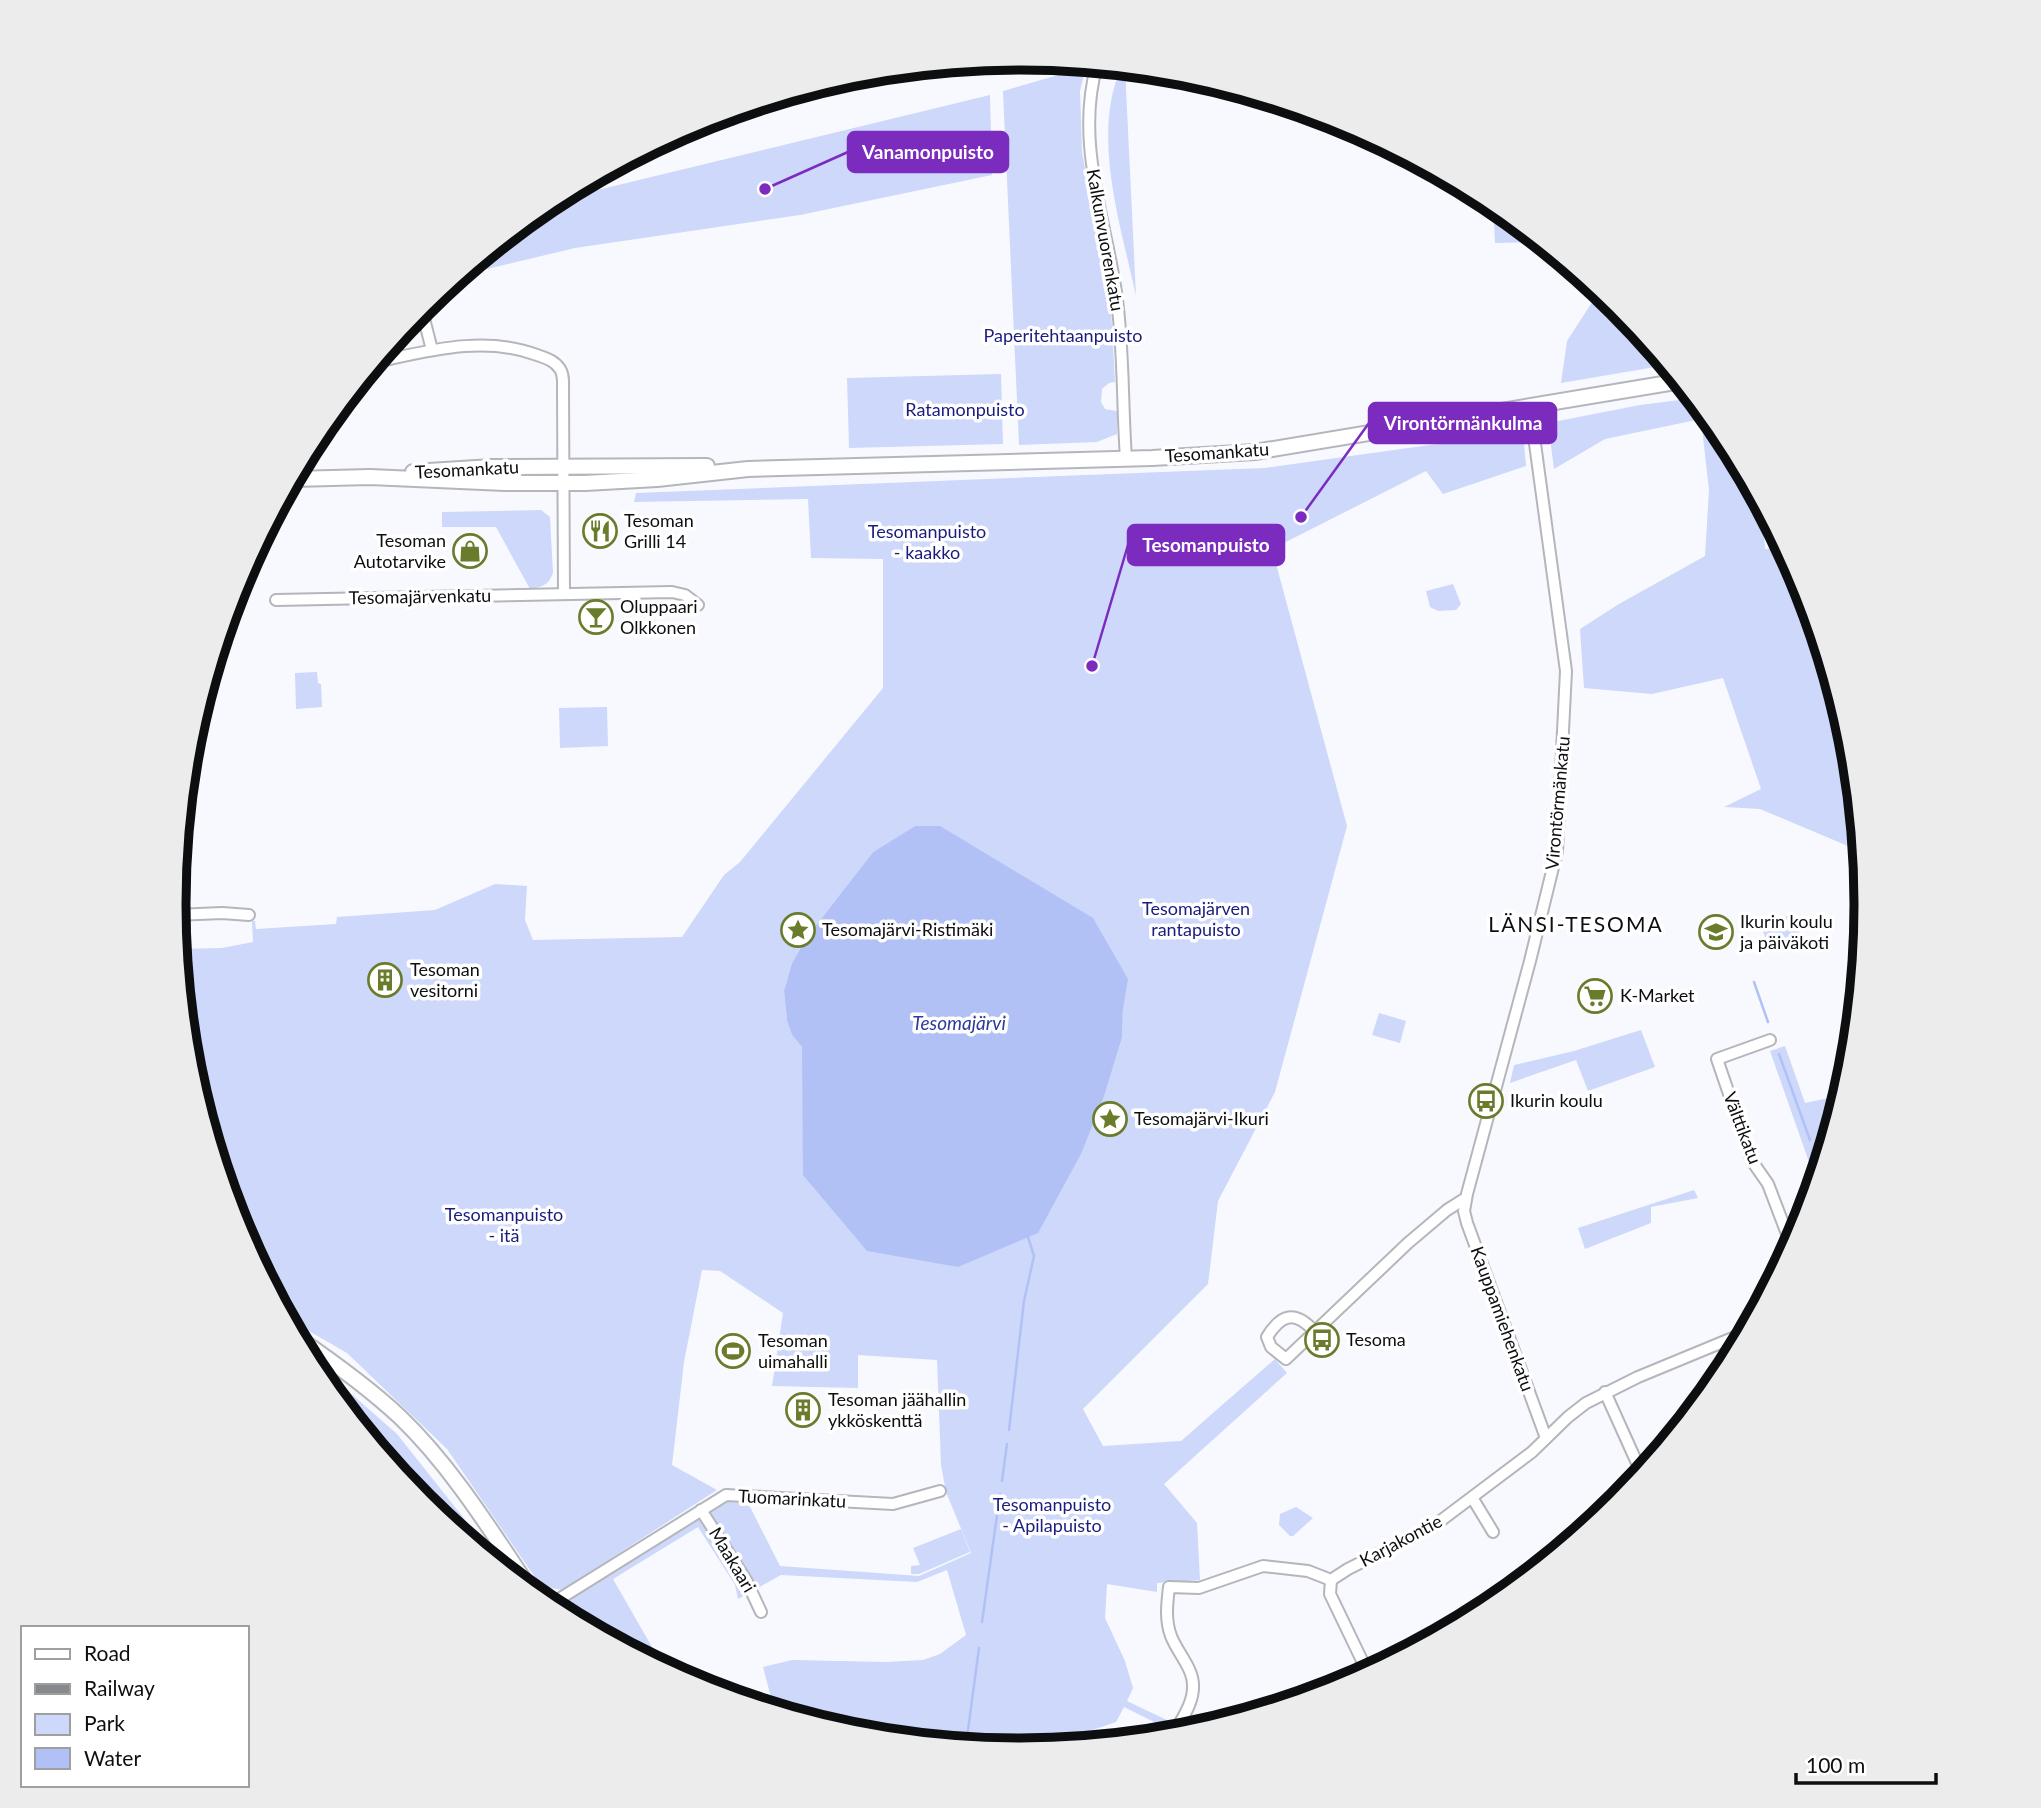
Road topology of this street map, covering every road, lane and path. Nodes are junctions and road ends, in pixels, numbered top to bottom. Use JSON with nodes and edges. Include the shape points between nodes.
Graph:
{"nodes":[{"id":1,"x":1096,"y":74,"type":"edge"},
{"id":2,"x":425,"y":321,"type":"edge"},
{"id":3,"x":432,"y":350,"type":"junction"},
{"id":4,"x":389,"y":359,"type":"edge"},
{"id":5,"x":1671,"y":383,"type":"edge"},
{"id":6,"x":1530,"y":407,"type":"junction"},
{"id":7,"x":1125,"y":458,"type":"junction"},
{"id":8,"x":564,"y":466,"type":"junction"},
{"id":9,"x":748,"y":468,"type":"junction"},
{"id":10,"x":370,"y":477,"type":"junction"},
{"id":11,"x":303,"y":479,"type":"edge"},
{"id":12,"x":564,"y":483,"type":"junction"},
{"id":13,"x":564,"y":594,"type":"junction"},
{"id":14,"x":275,"y":600,"type":"dead end"},
{"id":15,"x":698,"y":605,"type":"dead end"},
{"id":16,"x":186,"y":915,"type":"edge"},
{"id":17,"x":249,"y":915,"type":"dead end"},
{"id":18,"x":1770,"y":1040,"type":"dead end"},
{"id":19,"x":1466,"y":1198,"type":"junction"},
{"id":20,"x":1787,"y":1233,"type":"edge"},
{"id":21,"x":1314,"y":1331,"type":"dead end"},
{"id":22,"x":1732,"y":1338,"type":"edge"},
{"id":23,"x":318,"y":1352,"type":"edge"},
{"id":24,"x":1605,"y":1392,"type":"junction"},
{"id":25,"x":1546,"y":1438,"type":"junction"},
{"id":26,"x":1638,"y":1465,"type":"edge"},
{"id":27,"x":940,"y":1491,"type":"dead end"},
{"id":28,"x":1473,"y":1499,"type":"junction"},
{"id":29,"x":701,"y":1510,"type":"junction"},
{"id":30,"x":1493,"y":1532,"type":"dead end"},
{"id":31,"x":515,"y":1568,"type":"edge"},
{"id":32,"x":1331,"y":1580,"type":"junction"},
{"id":33,"x":560,"y":1599,"type":"edge"},
{"id":34,"x":761,"y":1612,"type":"dead end"},
{"id":35,"x":1364,"y":1664,"type":"edge"},
{"id":36,"x":1179,"y":1723,"type":"edge"}],
"edges":[{"from":1,"to":7,"type":"street","name":"Kalkunvuorenkatu","via":[[1089,133],[1118,303]]},
{"from":2,"to":3,"type":"street"},
{"from":3,"to":4,"type":"street"},
{"from":3,"to":8,"type":"street","via":[[467,345],[510,348],[553,362],[563,376]]},
{"from":5,"to":6,"type":"main road","name":"Tesomankatu"},
{"from":6,"to":7,"type":"main road","name":"Tesomankatu","via":[[1255,453]]},
{"from":6,"to":19,"type":"street","name":"Virontörmänkatu","via":[[1566,671],[1557,851]]},
{"from":7,"to":9,"type":"main road","name":"Tesomankatu"},
{"from":8,"to":9,"type":"main road","name":"Tesomankatu"},
{"from":8,"to":10,"type":"main road","name":"Tesomankatu"},
{"from":8,"to":12,"type":"street"},
{"from":9,"to":12,"type":"main road","name":"Tesomankatu","via":[[646,480]]},
{"from":10,"to":11,"type":"main road","name":"Tesomankatu"},
{"from":10,"to":12,"type":"main road","name":"Tesomankatu"},
{"from":12,"to":13,"type":"street"},
{"from":13,"to":14,"type":"street","name":"Tesomajärvenkatu"},
{"from":13,"to":15,"type":"street","name":"Tesomajärvenkatu","via":[[672,592]]},
{"from":16,"to":17,"type":"street"},
{"from":18,"to":20,"type":"street","name":"Välttikatu","via":[[1717,1059],[1752,1161],[1768,1184]]},
{"from":19,"to":21,"type":"street","via":[[1408,1243]]},
{"from":19,"to":25,"type":"street","name":"Kauppamiehenkatu","via":[[1466,1223]]},
{"from":22,"to":24,"type":"street","name":"Karjakontie"},
{"from":23,"to":31,"type":"main road","via":[[400,1417],[463,1491]]},
{"from":24,"to":25,"type":"street","name":"Karjakontie"},
{"from":24,"to":26,"type":"street"},
{"from":25,"to":28,"type":"street","name":"Karjakontie"},
{"from":27,"to":29,"type":"street","name":"Tuomarinkatu","via":[[893,1504],[726,1495]]},
{"from":28,"to":30,"type":"street"},
{"from":28,"to":32,"type":"street","name":"Karjakontie","via":[[1435,1525]]},
{"from":29,"to":33,"type":"street","name":"Tuomarinkatu"},
{"from":29,"to":34,"type":"street","name":"Maakaari"},
{"from":32,"to":35,"type":"street","via":[[1330,1594]]},
{"from":32,"to":36,"type":"street","via":[[1308,1571],[1263,1566],[1199,1588],[1169,1587],[1166,1615],[1171,1635],[1194,1686]]}]}
